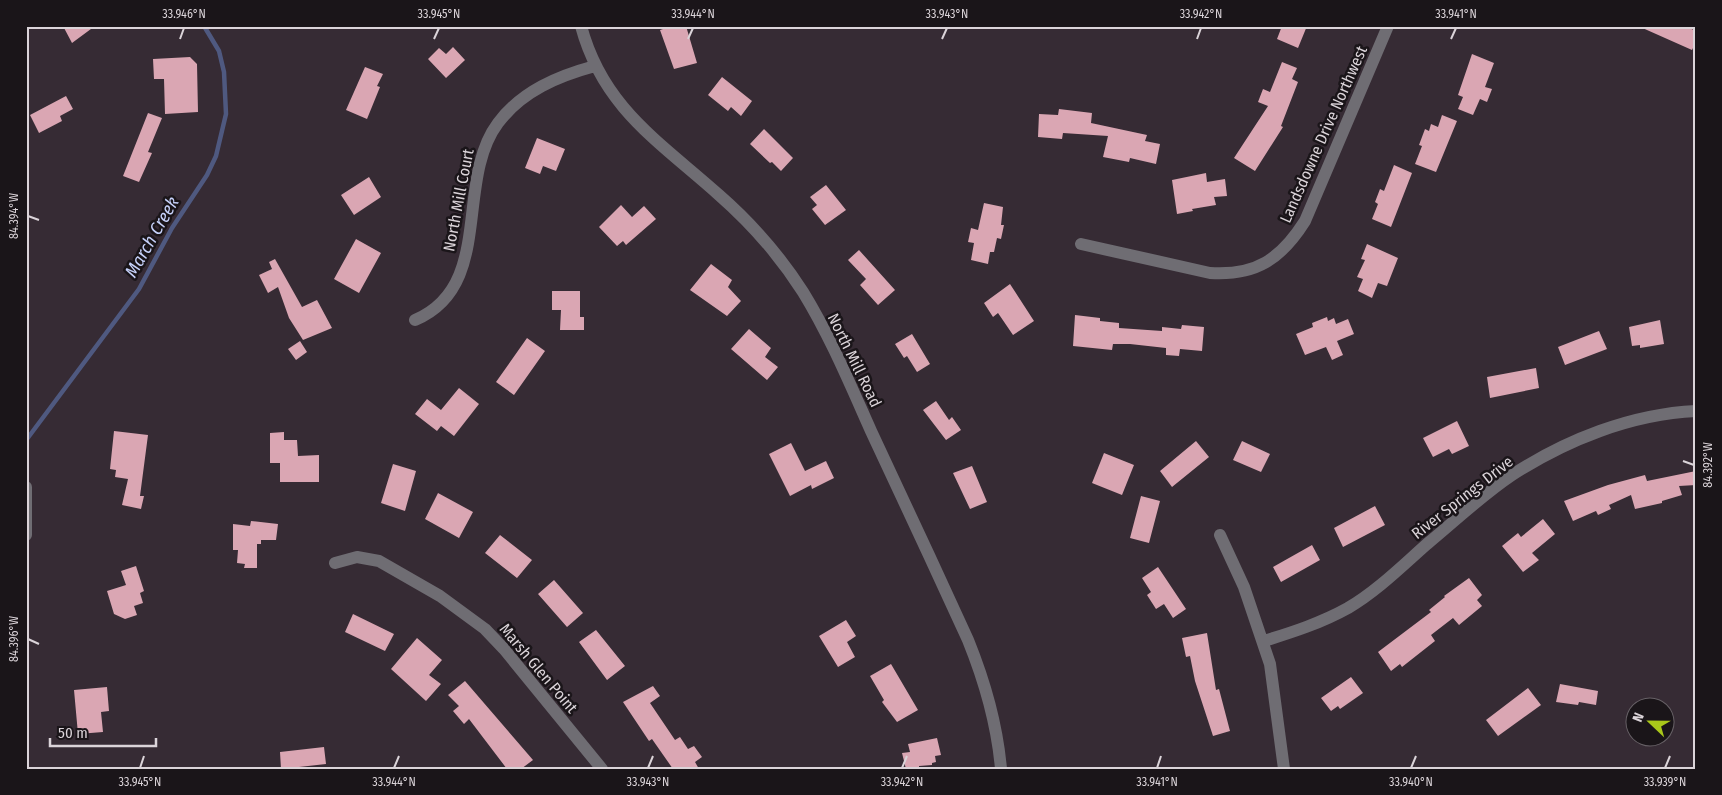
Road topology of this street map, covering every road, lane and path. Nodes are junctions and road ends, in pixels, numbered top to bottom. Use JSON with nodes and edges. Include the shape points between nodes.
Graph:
{"nodes":[{"id":1,"x":581,"y":26,"type":"edge"},
{"id":2,"x":1388,"y":26,"type":"edge"},
{"id":3,"x":595,"y":66,"type":"junction"},
{"id":4,"x":1081,"y":244,"type":"dead end"},
{"id":5,"x":415,"y":320,"type":"dead end"},
{"id":6,"x":1696,"y":411,"type":"edge"},
{"id":7,"x":26,"y":487,"type":"edge"},
{"id":8,"x":26,"y":535,"type":"edge"},
{"id":9,"x":1220,"y":535,"type":"dead end"},
{"id":10,"x":335,"y":563,"type":"dead end"},
{"id":11,"x":1264,"y":641,"type":"junction"},
{"id":12,"x":602,"y":769,"type":"edge"},
{"id":13,"x":1001,"y":769,"type":"edge"},
{"id":14,"x":1284,"y":769,"type":"edge"}],
"edges":[{"from":1,"to":3,"type":"street","name":"North Mill Road"},
{"from":2,"to":4,"type":"street","name":"Landsdowne Drive Northwest","via":[[1305,221],[1291,244],[1277,256],[1242,272],[1217,274]]},
{"from":3,"to":5,"type":"street","name":"North Mill Court","via":[[566,74],[540,87],[513,106],[498,123],[487,140],[479,164],[470,238],[457,282],[440,306]]},
{"from":3,"to":13,"type":"street","name":"North Mill Road","via":[[623,109],[743,218],[775,254],[802,292],[830,343],[968,640],[983,676],[996,724]]},
{"from":6,"to":11,"type":"street","name":"River Springs Drive","via":[[1619,425],[1564,446],[1512,475],[1486,494],[1348,608],[1307,628]]},
{"from":7,"to":8,"type":"street"},
{"from":9,"to":11,"type":"street"},
{"from":10,"to":12,"type":"street","name":"Marsh Glen Point","via":[[357,557],[379,561],[440,596],[484,629]]},
{"from":11,"to":14,"type":"street"}]}
